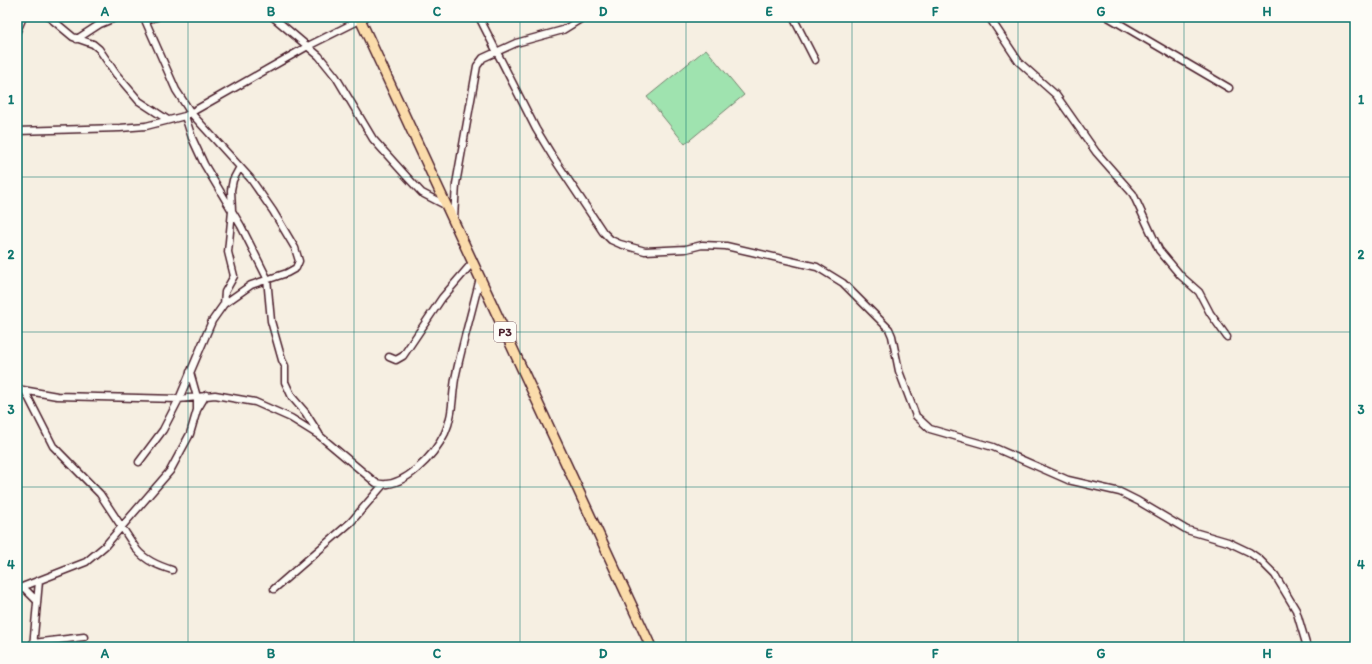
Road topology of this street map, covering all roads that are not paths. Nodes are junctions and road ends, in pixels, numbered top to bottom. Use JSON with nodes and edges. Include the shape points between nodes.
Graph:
{"nodes":[{"id":1,"x":22,"y":17,"type":"edge"},
{"id":2,"x":49,"y":17,"type":"edge"},
{"id":3,"x":117,"y":17,"type":"edge"},
{"id":4,"x":157,"y":17,"type":"edge"},
{"id":5,"x":273,"y":17,"type":"edge"},
{"id":6,"x":479,"y":17,"type":"edge"},
{"id":7,"x":584,"y":17,"type":"edge"},
{"id":8,"x":794,"y":17,"type":"edge"},
{"id":9,"x":989,"y":17,"type":"edge"},
{"id":10,"x":1108,"y":17,"type":"edge"},
{"id":11,"x":144,"y":18,"type":"edge"},
{"id":12,"x":362,"y":18,"type":"edge"},
{"id":13,"x":17,"y":31,"type":"edge"},
{"id":14,"x":77,"y":39,"type":"junction"},
{"id":15,"x":308,"y":46,"type":"junction"},
{"id":16,"x":497,"y":51,"type":"junction"},
{"id":17,"x":815,"y":60,"type":"dead end"},
{"id":18,"x":1229,"y":88,"type":"dead end"},
{"id":19,"x":191,"y":113,"type":"junction"},
{"id":20,"x":185,"y":116,"type":"junction"},
{"id":21,"x":168,"y":120,"type":"junction"},
{"id":22,"x":17,"y":131,"type":"edge"},
{"id":23,"x":240,"y":167,"type":"junction"},
{"id":24,"x":445,"y":205,"type":"junction"},
{"id":25,"x":232,"y":211,"type":"junction"},
{"id":26,"x":453,"y":221,"type":"junction"},
{"id":27,"x":472,"y":262,"type":"junction"},
{"id":28,"x":267,"y":278,"type":"junction"},
{"id":29,"x":480,"y":278,"type":"junction"},
{"id":30,"x":224,"y":304,"type":"junction"},
{"id":31,"x":1227,"y":336,"type":"dead end"},
{"id":32,"x":389,"y":357,"type":"dead end"},
{"id":33,"x":190,"y":372,"type":"junction"},
{"id":34,"x":17,"y":389,"type":"edge"},
{"id":35,"x":25,"y":392,"type":"junction"},
{"id":36,"x":206,"y":395,"type":"junction"},
{"id":37,"x":197,"y":397,"type":"junction"},
{"id":38,"x":178,"y":399,"type":"junction"},
{"id":39,"x":197,"y":410,"type":"junction"},
{"id":40,"x":320,"y":436,"type":"junction"},
{"id":41,"x":140,"y":462,"type":"dead end"},
{"id":42,"x":383,"y":485,"type":"junction"},
{"id":43,"x":122,"y":526,"type":"junction"},
{"id":44,"x":172,"y":570,"type":"dead end"},
{"id":45,"x":39,"y":581,"type":"junction"},
{"id":46,"x":20,"y":588,"type":"edge"},
{"id":47,"x":274,"y":589,"type":"dead end"},
{"id":48,"x":36,"y":600,"type":"junction"},
{"id":49,"x":84,"y":637,"type":"dead end"},
{"id":50,"x":33,"y":645,"type":"edge"},
{"id":51,"x":651,"y":647,"type":"edge"},
{"id":52,"x":1307,"y":647,"type":"edge"}],
"edges":[{"from":1,"to":13,"type":"street"},
{"from":2,"to":14,"type":"street"},
{"from":3,"to":14,"type":"street","via":[[100,24]]},
{"from":4,"to":11,"type":"street"},
{"from":5,"to":15,"type":"street"},
{"from":6,"to":16,"type":"street"},
{"from":7,"to":16,"type":"street","via":[[563,30]]},
{"from":8,"to":17,"type":"street"},
{"from":9,"to":31,"type":"street","via":[[1019,62],[1056,94],[1096,152],[1133,194],[1159,250],[1199,292]]},
{"from":10,"to":18,"type":"street"},
{"from":11,"to":19,"type":"street","via":[[176,90]]},
{"from":12,"to":15,"type":"street"},
{"from":12,"to":24,"type":"main road","number":"P3"},
{"from":14,"to":21,"type":"street","via":[[93,44],[99,49],[139,101]]},
{"from":15,"to":19,"type":"street"},
{"from":15,"to":24,"type":"street","via":[[336,77],[372,139],[422,193]]},
{"from":16,"to":26,"type":"street","via":[[482,58],[477,66],[456,184]]},
{"from":16,"to":52,"type":"street","via":[[536,129],[603,232],[611,240],[645,251],[686,249],[702,245],[726,246],[817,267],[843,283],[888,329],[892,336],[899,371],[916,416],[930,428],[993,447],[1068,480],[1120,492],[1187,530],[1228,542],[1249,552],[1275,575],[1296,610]]},
{"from":19,"to":20,"type":"street"},
{"from":19,"to":23,"type":"street"},
{"from":20,"to":21,"type":"street"},
{"from":20,"to":25,"type":"street","via":[[204,164]]},
{"from":21,"to":22,"type":"street","via":[[146,126],[120,128]]},
{"from":23,"to":25,"type":"street","via":[[231,190]]},
{"from":23,"to":28,"type":"street","via":[[273,211],[298,256],[296,268]]},
{"from":24,"to":26,"type":"main road","number":"P3"},
{"from":25,"to":28,"type":"street"},
{"from":25,"to":30,"type":"street","via":[[228,252],[234,276],[225,292]]},
{"from":26,"to":27,"type":"main road","number":"P3"},
{"from":27,"to":29,"type":"main road","number":"P3"},
{"from":27,"to":32,"type":"street","via":[[442,298],[403,356],[396,360]]},
{"from":28,"to":30,"type":"street","via":[[251,285]]},
{"from":28,"to":40,"type":"street","via":[[271,321],[285,366],[285,382],[292,397]]},
{"from":29,"to":42,"type":"street","via":[[456,375],[449,423],[445,433],[418,468],[392,484]]},
{"from":29,"to":51,"type":"main road","number":"P3"},
{"from":30,"to":33,"type":"street","via":[[212,321]]},
{"from":33,"to":37,"type":"street"},
{"from":33,"to":38,"type":"street"},
{"from":34,"to":35,"type":"street"},
{"from":35,"to":38,"type":"street","via":[[97,398]]},
{"from":35,"to":43,"type":"street","via":[[53,446],[100,494]]},
{"from":36,"to":37,"type":"street"},
{"from":36,"to":39,"type":"street"},
{"from":36,"to":40,"type":"street","via":[[254,402],[274,409]]},
{"from":37,"to":38,"type":"street"},
{"from":37,"to":39,"type":"street"},
{"from":38,"to":41,"type":"street","via":[[163,430]]},
{"from":39,"to":43,"type":"street","via":[[190,434],[170,471]]},
{"from":40,"to":42,"type":"street","via":[[376,483]]},
{"from":42,"to":47,"type":"street","via":[[351,522]]},
{"from":43,"to":44,"type":"street","via":[[143,557]]},
{"from":43,"to":45,"type":"street","via":[[105,546],[86,562]]},
{"from":45,"to":46,"type":"street"},
{"from":45,"to":48,"type":"street"},
{"from":46,"to":48,"type":"street"},
{"from":48,"to":50,"type":"street"},
{"from":49,"to":50,"type":"street"}]}
